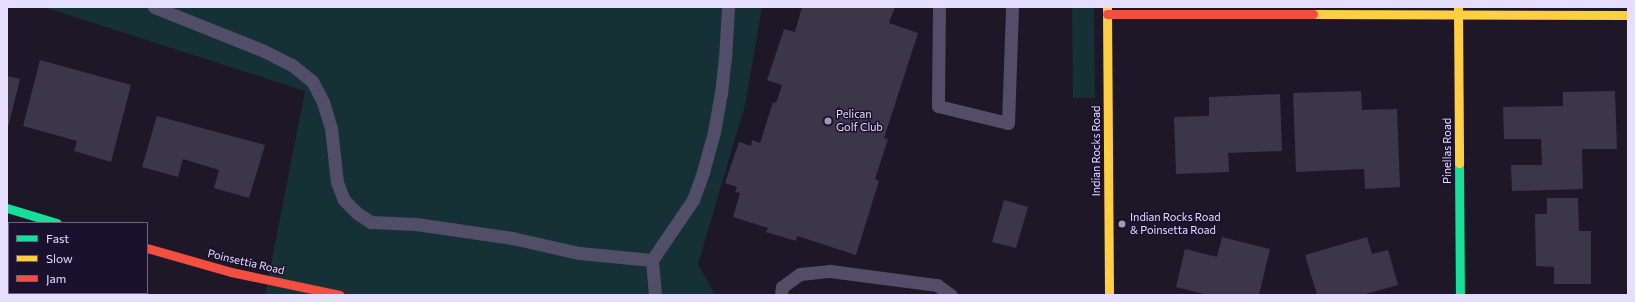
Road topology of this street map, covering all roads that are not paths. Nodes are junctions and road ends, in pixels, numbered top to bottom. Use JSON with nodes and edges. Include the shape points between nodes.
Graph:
{"nodes":[{"id":1,"x":154,"y":7,"type":"edge"},
{"id":2,"x":728,"y":7,"type":"edge"},
{"id":3,"x":939,"y":7,"type":"edge"},
{"id":4,"x":1012,"y":7,"type":"edge"},
{"id":5,"x":1107,"y":11,"type":"edge"},
{"id":6,"x":1458,"y":11,"type":"edge"},
{"id":7,"x":1628,"y":15,"type":"edge"},
{"id":8,"x":7,"y":208,"type":"edge"},
{"id":9,"x":54,"y":222,"type":"edge"},
{"id":10,"x":148,"y":248,"type":"edge"},
{"id":11,"x":652,"y":260,"type":"junction"},
{"id":12,"x":340,"y":295,"type":"edge"},
{"id":13,"x":655,"y":295,"type":"edge"},
{"id":14,"x":781,"y":295,"type":"edge"},
{"id":15,"x":951,"y":295,"type":"edge"},
{"id":16,"x":1109,"y":295,"type":"edge"},
{"id":17,"x":1460,"y":295,"type":"edge"}],
"edges":[{"from":1,"to":11,"type":"lane","via":[[292,64],[312,81],[324,102],[331,128],[337,182],[344,200],[371,222],[416,224],[512,238],[579,253]]},
{"from":2,"to":11,"type":"lane","via":[[721,94],[704,172],[693,200]]},
{"from":3,"to":4,"type":"lane","via":[[938,106],[1008,122]]},
{"from":5,"to":6,"type":"street"},
{"from":5,"to":16,"type":"street","name":"Indian Rocks Road"},
{"from":6,"to":7,"type":"street"},
{"from":6,"to":17,"type":"street","name":"Pinellas Road"},
{"from":8,"to":9,"type":"street"},
{"from":10,"to":12,"type":"street","name":"Poinsettia Road","via":[[231,272]]},
{"from":11,"to":13,"type":"lane"},
{"from":14,"to":15,"type":"lane","via":[[782,287],[800,274],[830,271],[937,285]]}]}
